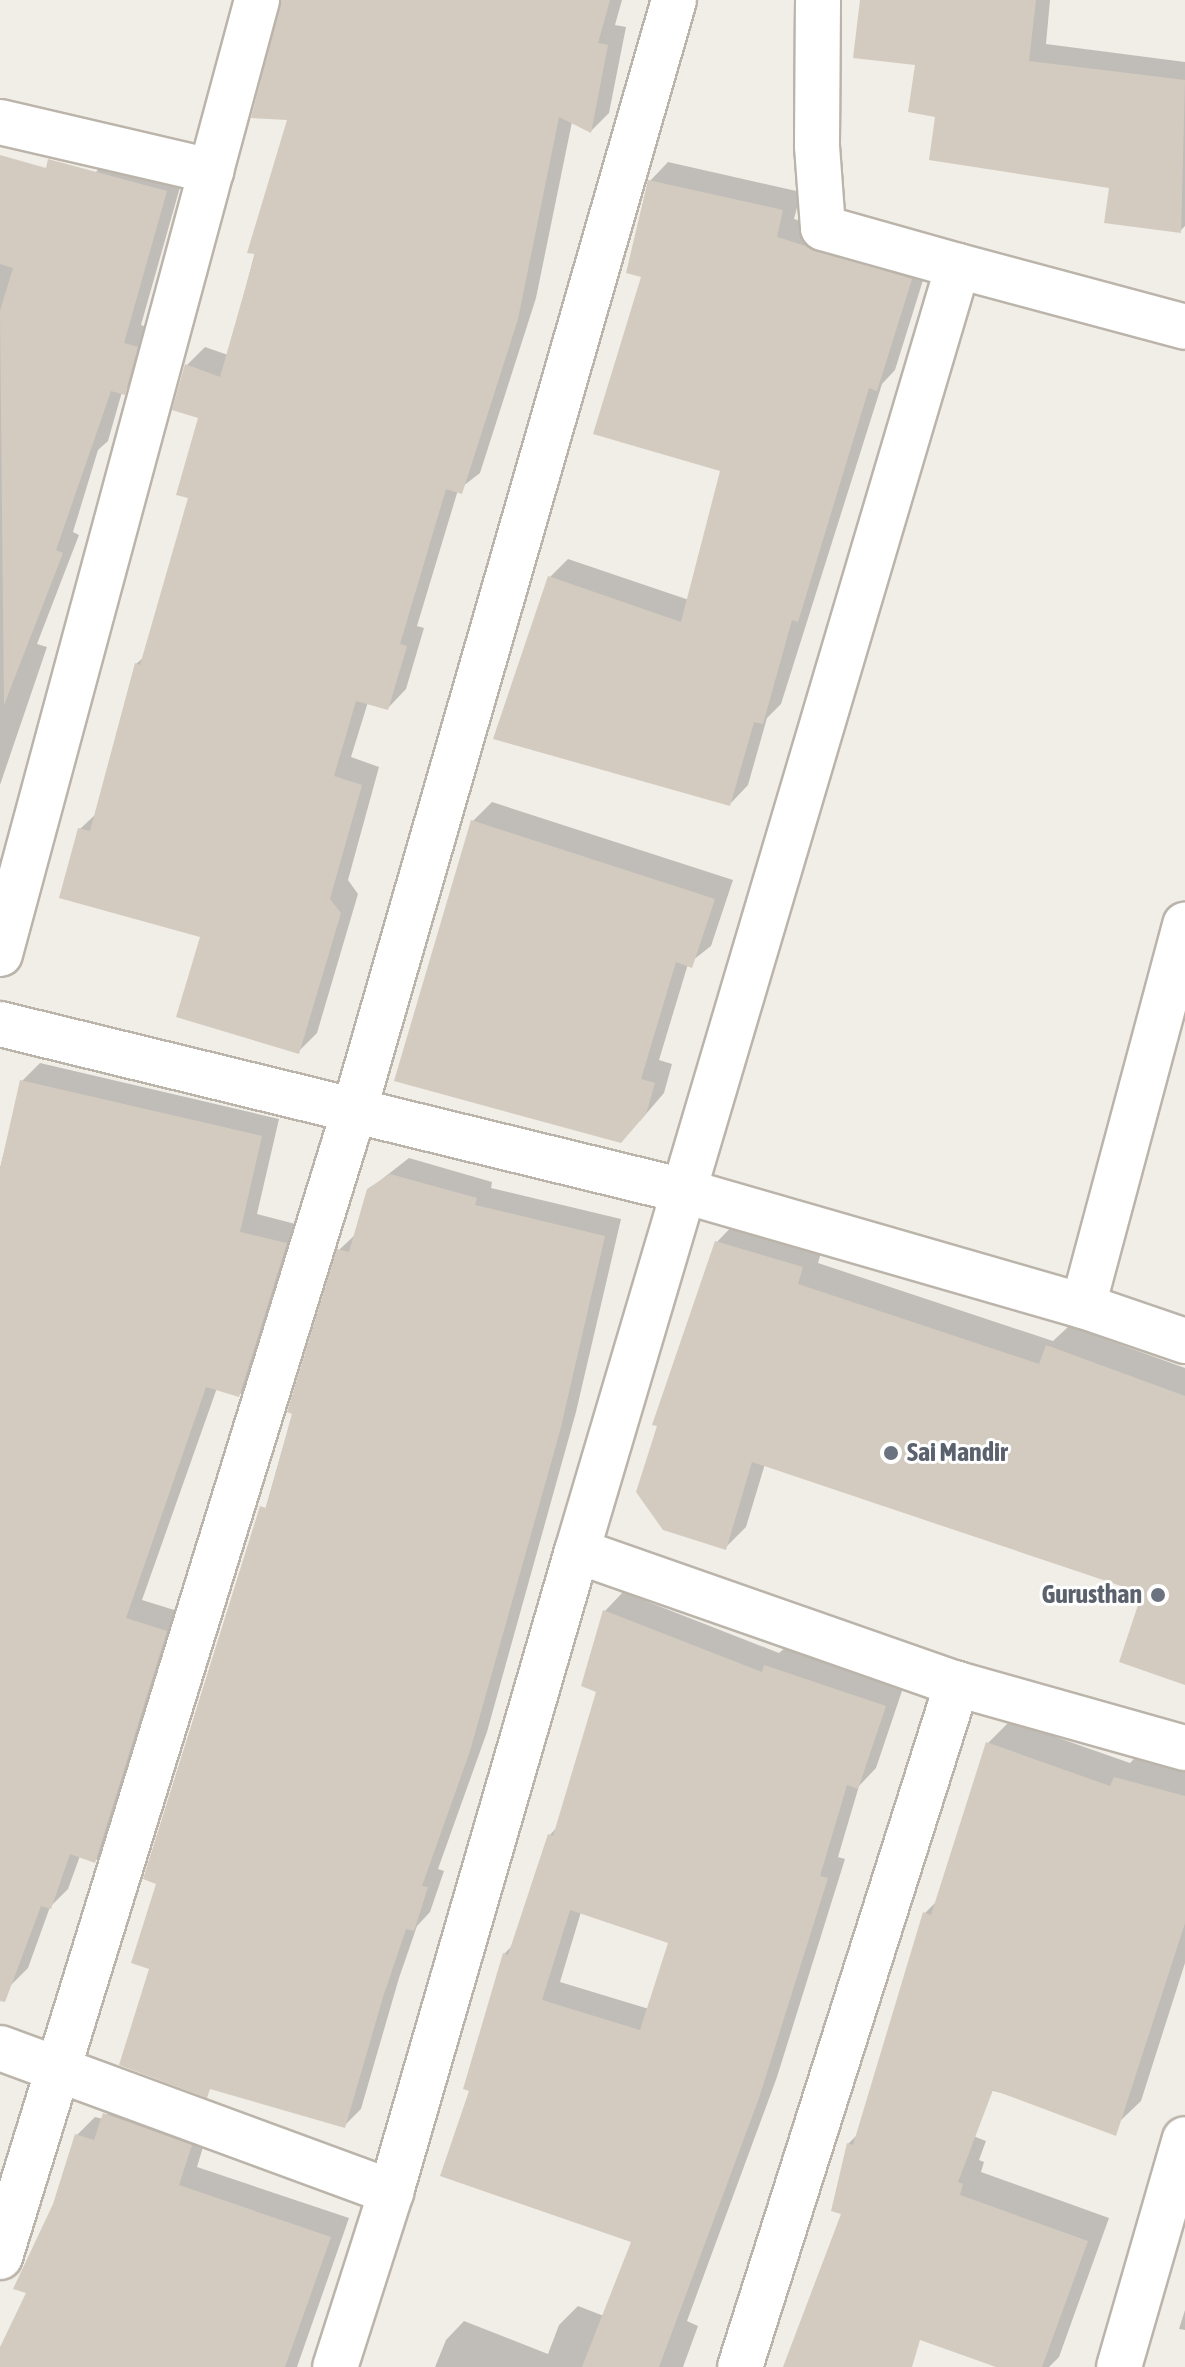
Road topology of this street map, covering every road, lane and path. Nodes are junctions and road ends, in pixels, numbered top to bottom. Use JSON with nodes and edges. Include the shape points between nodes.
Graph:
{"nodes":[{"id":1,"x":257,"y":0,"type":"edge"},
{"id":2,"x":674,"y":0,"type":"edge"},
{"id":3,"x":818,"y":0,"type":"edge"},
{"id":4,"x":0,"y":122,"type":"edge"},
{"id":5,"x":211,"y":171,"type":"junction"},
{"id":6,"x":958,"y":266,"type":"junction"},
{"id":7,"x":1185,"y":327,"type":"edge"},
{"id":8,"x":1185,"y":924,"type":"edge"},
{"id":9,"x":0,"y":954,"type":"edge"},
{"id":10,"x":0,"y":1024,"type":"edge"},
{"id":11,"x":354,"y":1111,"type":"junction"},
{"id":12,"x":684,"y":1191,"type":"junction"},
{"id":13,"x":1083,"y":1306,"type":"junction"},
{"id":14,"x":1185,"y":1341,"type":"edge"},
{"id":15,"x":577,"y":1551,"type":"junction"},
{"id":16,"x":957,"y":1684,"type":"junction"},
{"id":17,"x":1185,"y":1748,"type":"edge"},
{"id":18,"x":0,"y":2048,"type":"edge"},
{"id":19,"x":61,"y":2071,"type":"junction"},
{"id":20,"x":1185,"y":2139,"type":"edge"},
{"id":21,"x":391,"y":2192,"type":"junction"},
{"id":22,"x":0,"y":2257,"type":"edge"},
{"id":23,"x":335,"y":2367,"type":"edge"},
{"id":24,"x":740,"y":2367,"type":"edge"},
{"id":25,"x":1119,"y":2367,"type":"edge"}],
"edges":[{"from":1,"to":5,"type":"street"},
{"from":2,"to":11,"type":"street"},
{"from":3,"to":6,"type":"street","via":[[817,146],[823,228]]},
{"from":4,"to":5,"type":"street"},
{"from":5,"to":9,"type":"street"},
{"from":6,"to":7,"type":"street"},
{"from":6,"to":12,"type":"street"},
{"from":8,"to":13,"type":"street"},
{"from":10,"to":11,"type":"street"},
{"from":11,"to":12,"type":"street"},
{"from":11,"to":19,"type":"street"},
{"from":12,"to":13,"type":"street"},
{"from":12,"to":15,"type":"street"},
{"from":13,"to":14,"type":"street"},
{"from":15,"to":16,"type":"street"},
{"from":15,"to":21,"type":"street"},
{"from":16,"to":17,"type":"street"},
{"from":16,"to":24,"type":"street"},
{"from":18,"to":19,"type":"street"},
{"from":19,"to":21,"type":"street"},
{"from":19,"to":22,"type":"street"},
{"from":20,"to":25,"type":"street"},
{"from":21,"to":23,"type":"street"}]}
